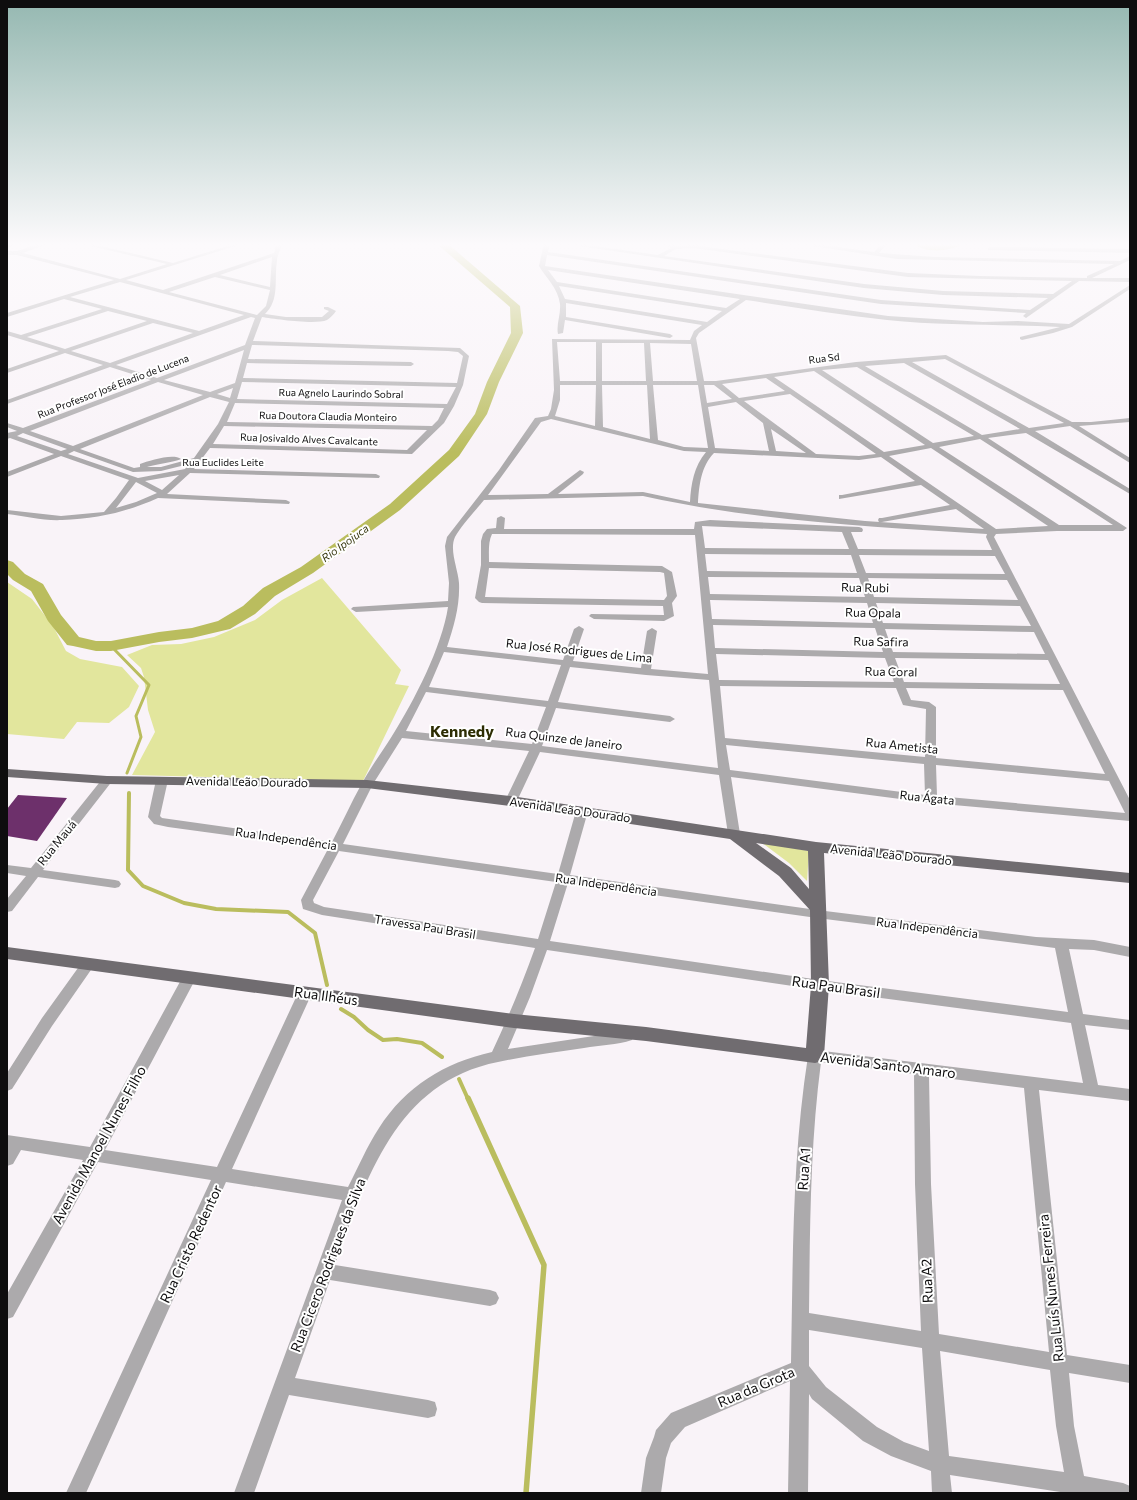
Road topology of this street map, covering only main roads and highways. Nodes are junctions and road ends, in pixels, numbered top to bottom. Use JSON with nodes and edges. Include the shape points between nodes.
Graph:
{"nodes":[{"id":1,"x":7,"y":773,"type":"edge"},
{"id":2,"x":734,"y":834,"type":"junction"},
{"id":3,"x":816,"y":847,"type":"junction"},
{"id":4,"x":1130,"y":878,"type":"edge"},
{"id":5,"x":817,"y":911,"type":"junction"},
{"id":6,"x":7,"y":953,"type":"edge"},
{"id":7,"x":646,"y":1034,"type":"joint"},
{"id":8,"x":815,"y":1056,"type":"joint"}],
"edges":[{"from":1,"to":2,"type":"main road","name":"Avenida Leão Dourado","via":[[107,780],[366,784],[511,801]]},
{"from":2,"to":3,"type":"main road","name":"Avenida Leão Dourado"},
{"from":2,"to":5,"type":"main road","via":[[785,872]]},
{"from":3,"to":4,"type":"main road","name":"Avenida Leão Dourado"},
{"from":3,"to":5,"type":"main road","name":"Rua A1"},
{"from":5,"to":8,"type":"main road","name":"Rua A1","via":[[820,985]]},
{"from":6,"to":7,"type":"main road","name":"Rua Ilhéus","via":[[514,1021]]},
{"from":7,"to":8,"type":"main road","name":"Avenida Santo Amaro"}]}
